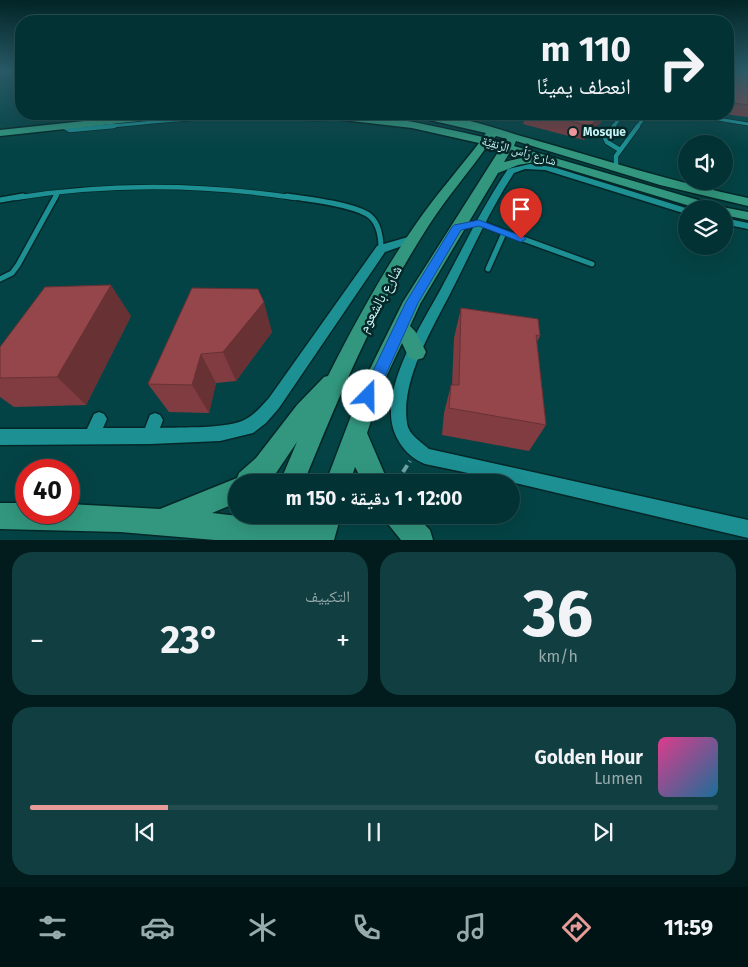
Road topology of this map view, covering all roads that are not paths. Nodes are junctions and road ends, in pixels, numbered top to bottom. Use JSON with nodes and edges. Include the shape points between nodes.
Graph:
{"nodes":[{"id":1,"x":44,"y":120,"type":"edge"},
{"id":2,"x":120,"y":120,"type":"edge"},
{"id":3,"x":176,"y":120,"type":"edge"},
{"id":4,"x":374,"y":120,"type":"edge"},
{"id":5,"x":436,"y":120,"type":"edge"},
{"id":6,"x":619,"y":120,"type":"edge"},
{"id":7,"x":642,"y":120,"type":"edge"},
{"id":8,"x":724,"y":120,"type":"edge"},
{"id":9,"x":748,"y":124,"type":"edge"},
{"id":10,"x":0,"y":125,"type":"edge"},
{"id":11,"x":63,"y":126,"type":"junction"},
{"id":12,"x":0,"y":132,"type":"edge"},
{"id":13,"x":449,"y":133,"type":"junction"},
{"id":14,"x":490,"y":136,"type":"junction"},
{"id":15,"x":510,"y":141,"type":"junction"},
{"id":16,"x":620,"y":150,"type":"junction"},
{"id":17,"x":474,"y":158,"type":"junction"},
{"id":18,"x":545,"y":158,"type":"junction"},
{"id":19,"x":616,"y":167,"type":"junction"},
{"id":20,"x":491,"y":171,"type":"junction"},
{"id":21,"x":58,"y":192,"type":"junction"},
{"id":22,"x":0,"y":200,"type":"edge"},
{"id":23,"x":683,"y":200,"type":"edge"},
{"id":24,"x":748,"y":202,"type":"edge"},
{"id":25,"x":678,"y":209,"type":"edge"},
{"id":26,"x":733,"y":213,"type":"edge"},
{"id":27,"x":748,"y":216,"type":"edge"},
{"id":28,"x":479,"y":223,"type":"junction"},
{"id":29,"x":733,"y":223,"type":"edge"},
{"id":30,"x":748,"y":226,"type":"edge"},
{"id":31,"x":458,"y":227,"type":"junction"},
{"id":32,"x":504,"y":233,"type":"junction"},
{"id":33,"x":415,"y":238,"type":"junction"},
{"id":34,"x":381,"y":249,"type":"junction"},
{"id":35,"x":592,"y":264,"type":"dead end"},
{"id":36,"x":488,"y":269,"type":"dead end"},
{"id":37,"x":0,"y":279,"type":"edge"},
{"id":38,"x":400,"y":328,"type":"junction"},
{"id":39,"x":416,"y":352,"type":"junction"},
{"id":40,"x":339,"y":375,"type":"junction"},
{"id":41,"x":100,"y":419,"type":"dead end"},
{"id":42,"x":155,"y":420,"type":"dead end"},
{"id":43,"x":355,"y":432,"type":"junction"},
{"id":44,"x":92,"y":436,"type":"junction"},
{"id":45,"x":150,"y":436,"type":"junction"},
{"id":46,"x":0,"y":437,"type":"edge"},
{"id":47,"x":257,"y":474,"type":"edge"},
{"id":48,"x":296,"y":474,"type":"edge"},
{"id":49,"x":341,"y":474,"type":"edge"},
{"id":50,"x":372,"y":474,"type":"edge"},
{"id":51,"x":228,"y":493,"type":"edge"},
{"id":52,"x":0,"y":516,"type":"edge"},
{"id":53,"x":158,"y":523,"type":"junction"},
{"id":54,"x":325,"y":524,"type":"edge"},
{"id":55,"x":405,"y":524,"type":"edge"},
{"id":56,"x":748,"y":528,"type":"edge"},
{"id":57,"x":274,"y":529,"type":"edge"},
{"id":58,"x":319,"y":540,"type":"edge"},
{"id":59,"x":420,"y":540,"type":"edge"}],
"edges":[{"from":1,"to":10,"type":"street"},
{"from":2,"to":11,"type":"street"},
{"from":3,"to":11,"type":"lane","via":[[79,130]]},
{"from":4,"to":13,"type":"street","name":"شارع رَأس الرَّنقِيَّة"},
{"from":5,"to":14,"type":"street","name":"شارع رَأس الرَّنقِيَّة"},
{"from":6,"to":16,"type":"lane","via":[[606,138]]},
{"from":7,"to":16,"type":"lane"},
{"from":8,"to":9,"type":"lane"},
{"from":11,"to":12,"type":"street"},
{"from":13,"to":14,"type":"street","name":"شارع رَأس الرَّنقِيَّة"},
{"from":13,"to":17,"type":"street"},
{"from":14,"to":15,"type":"street","name":"شارع رَأس الرَّنقِيَّة"},
{"from":14,"to":17,"type":"street","name":"شارع بالشعوم"},
{"from":15,"to":18,"type":"street","name":"شارع رَأس الرَّنقِيَّة"},
{"from":15,"to":19,"type":"street","name":"شارع رَأس الرَّنقِيَّة"},
{"from":15,"to":20,"type":"street","name":"شارع بالشعوم"},
{"from":16,"to":19,"type":"lane","via":[[615,160]]},
{"from":17,"to":33,"type":"street","name":"شارع بالشعوم"},
{"from":18,"to":20,"type":"street","via":[[515,162]]},
{"from":18,"to":23,"type":"street","name":"شارع رَأس الرَّنقِيَّة"},
{"from":19,"to":24,"type":"street","name":"شارع رَأس الرَّنقِيَّة"},
{"from":20,"to":31,"type":"street","name":"شارع بالشعوم"},
{"from":21,"to":22,"type":"lane"},
{"from":21,"to":34,"type":"lane","via":[[184,186],[301,198],[367,214],[380,229]]},
{"from":21,"to":37,"type":"lane","via":[[18,265],[12,273]]},
{"from":25,"to":28,"type":"street","via":[[550,169],[528,166],[511,171]]},
{"from":26,"to":27,"type":"street"},
{"from":28,"to":31,"type":"lane"},
{"from":28,"to":32,"type":"lane"},
{"from":28,"to":39,"type":"street"},
{"from":29,"to":30,"type":"street"},
{"from":31,"to":38,"type":"street","name":"شارع بالشعوم","via":[[412,302]]},
{"from":32,"to":35,"type":"lane"},
{"from":32,"to":36,"type":"lane"},
{"from":33,"to":34,"type":"street"},
{"from":33,"to":40,"type":"street","name":"شارع بالشعوم"},
{"from":34,"to":45,"type":"street","via":[[261,418],[246,428],[220,433]]},
{"from":38,"to":39,"type":"street"},
{"from":38,"to":43,"type":"street","name":"شارع بالشعوم","via":[[375,379]]},
{"from":39,"to":56,"type":"street","via":[[398,404],[399,426],[410,443],[425,456]]},
{"from":40,"to":47,"type":"street","via":[[305,412]]},
{"from":40,"to":48,"type":"street","name":"شارع بالشعوم"},
{"from":41,"to":44,"type":"street"},
{"from":42,"to":45,"type":"street"},
{"from":43,"to":49,"type":"street","name":"شارع بالشعوم"},
{"from":43,"to":50,"type":"street"},
{"from":44,"to":45,"type":"street"},
{"from":44,"to":46,"type":"street"},
{"from":51,"to":53,"type":"street"},
{"from":52,"to":53,"type":"street","via":[[91,517]]},
{"from":53,"to":57,"type":"street"},
{"from":54,"to":58,"type":"street"},
{"from":55,"to":59,"type":"street"},
{"from":57,"to":58,"type":"street"}]}
